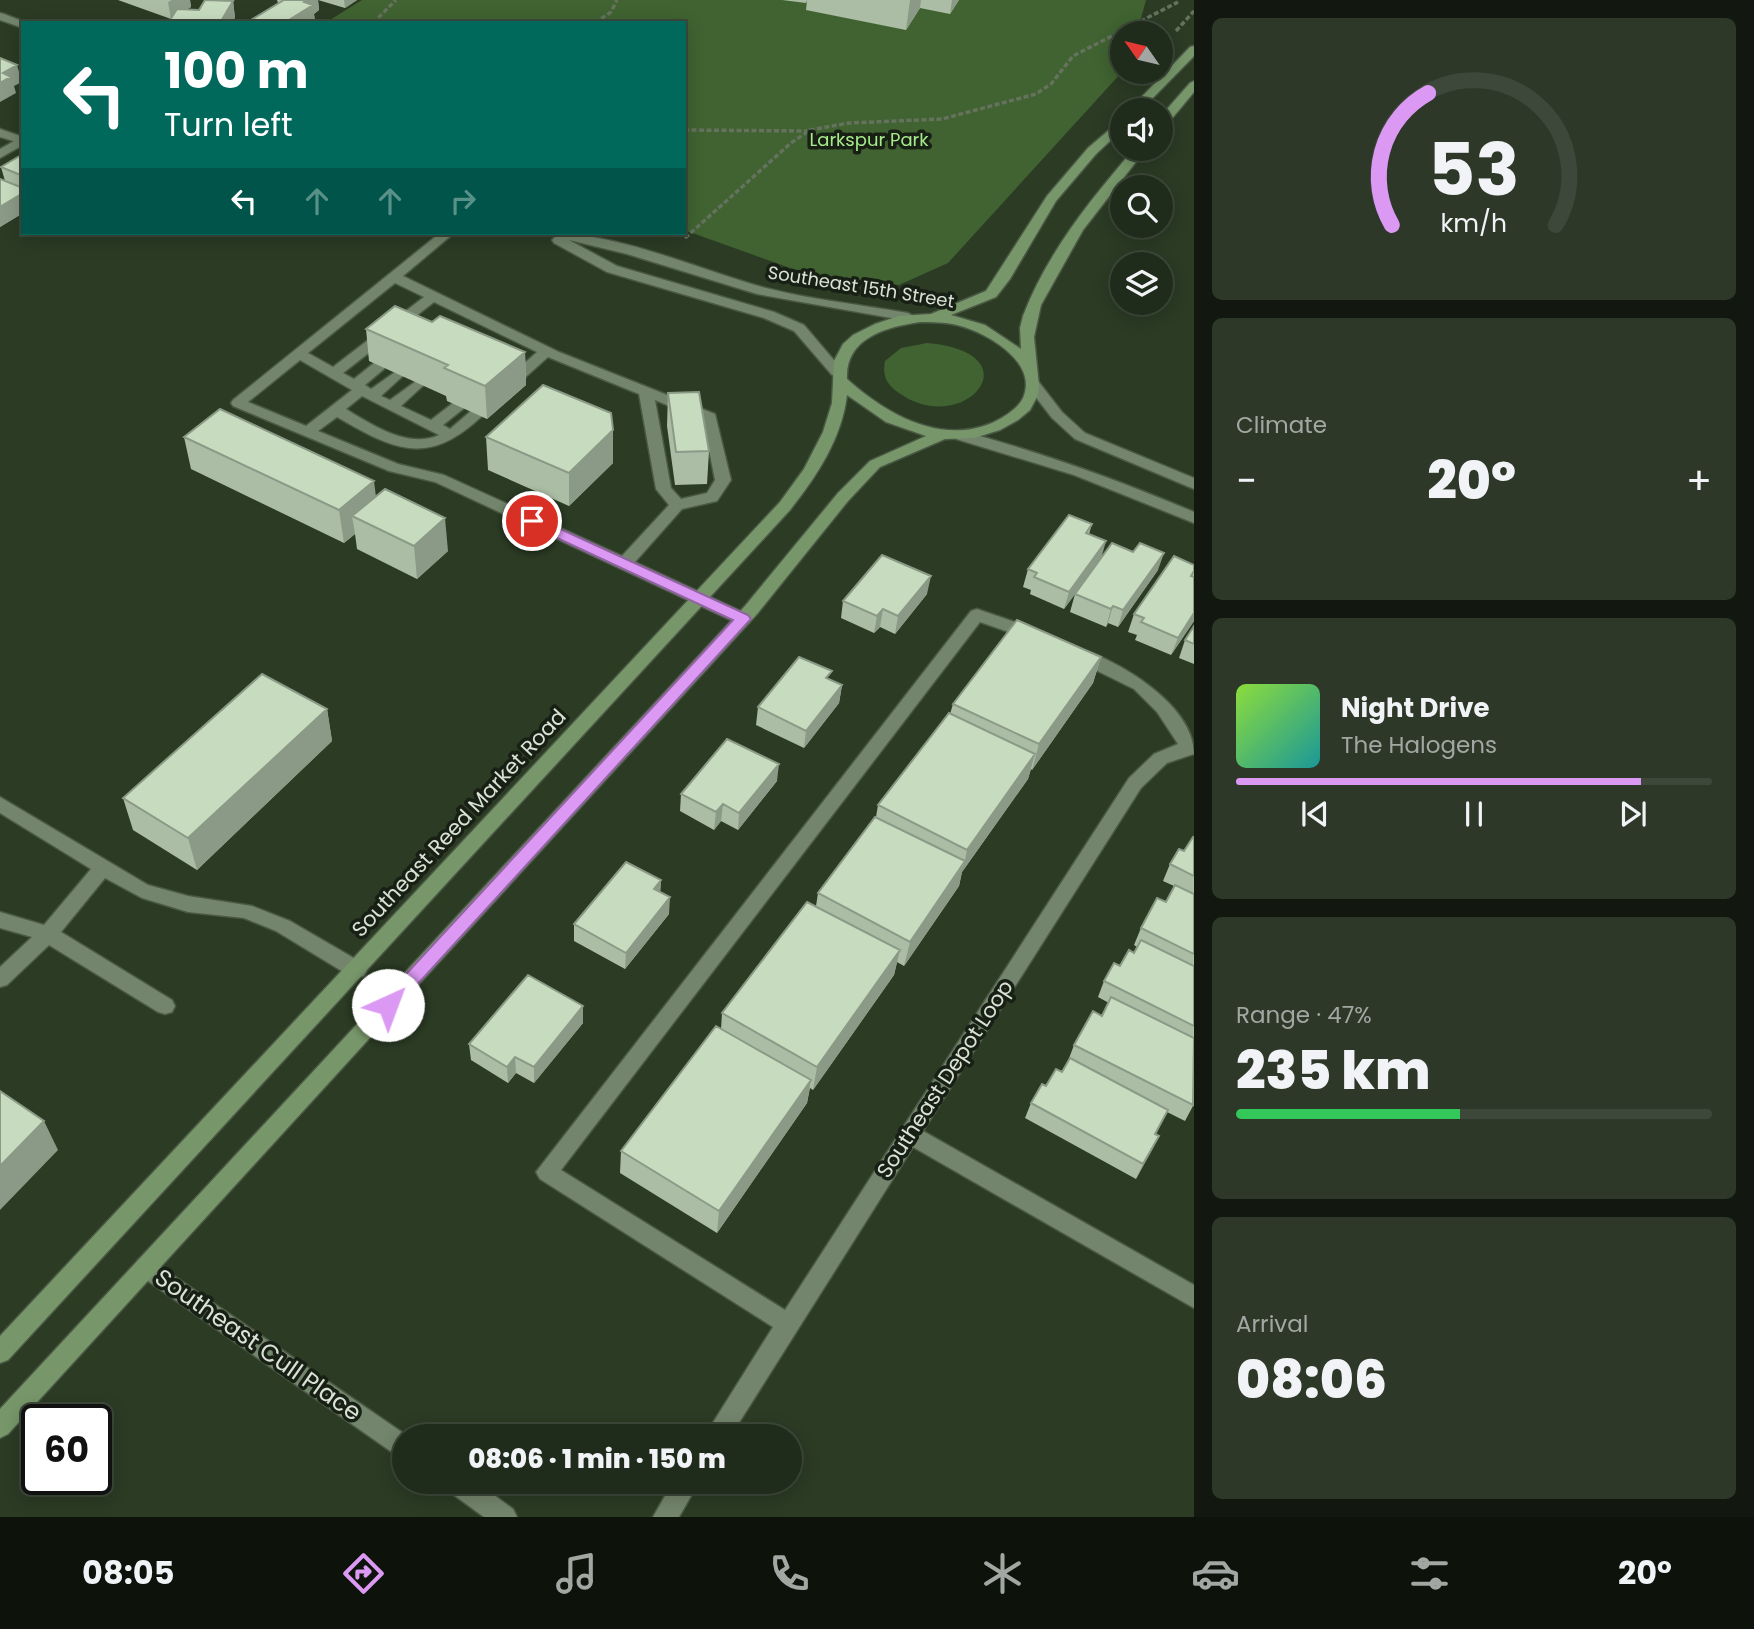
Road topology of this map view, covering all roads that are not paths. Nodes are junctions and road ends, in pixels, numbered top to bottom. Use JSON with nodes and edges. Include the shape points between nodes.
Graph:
{"nodes":[{"id":1,"x":0,"y":16,"type":"edge"},
{"id":2,"x":21,"y":24,"type":"edge"},
{"id":3,"x":1194,"y":49,"type":"edge"},
{"id":4,"x":1194,"y":85,"type":"edge"},
{"id":5,"x":1147,"y":98,"type":"edge"},
{"id":6,"x":1173,"y":110,"type":"edge"},
{"id":7,"x":0,"y":133,"type":"edge"},
{"id":8,"x":1110,"y":134,"type":"edge"},
{"id":9,"x":21,"y":141,"type":"edge"},
{"id":10,"x":21,"y":142,"type":"edge"},
{"id":11,"x":0,"y":154,"type":"edge"},
{"id":12,"x":1130,"y":161,"type":"edge"},
{"id":13,"x":446,"y":235,"type":"edge"},
{"id":14,"x":549,"y":235,"type":"edge"},
{"id":15,"x":563,"y":235,"type":"edge"},
{"id":16,"x":394,"y":277,"type":"junction"},
{"id":17,"x":433,"y":296,"type":"junction"},
{"id":18,"x":908,"y":317,"type":"junction"},
{"id":19,"x":935,"y":317,"type":"junction"},
{"id":20,"x":547,"y":351,"type":"junction"},
{"id":21,"x":299,"y":354,"type":"junction"},
{"id":22,"x":379,"y":366,"type":"edge"},
{"id":23,"x":1028,"y":366,"type":"junction"},
{"id":24,"x":334,"y":373,"type":"junction"},
{"id":25,"x":398,"y":374,"type":"edge"},
{"id":26,"x":839,"y":377,"type":"junction"},
{"id":27,"x":514,"y":380,"type":"edge"},
{"id":28,"x":419,"y":383,"type":"edge"},
{"id":29,"x":1033,"y":384,"type":"junction"},
{"id":30,"x":363,"y":390,"type":"junction"},
{"id":31,"x":646,"y":391,"type":"junction"},
{"id":32,"x":458,"y":406,"type":"edge"},
{"id":33,"x":391,"y":407,"type":"junction"},
{"id":34,"x":336,"y":410,"type":"junction"},
{"id":35,"x":476,"y":414,"type":"edge"},
{"id":36,"x":433,"y":426,"type":"junction"},
{"id":37,"x":308,"y":432,"type":"junction"},
{"id":38,"x":451,"y":435,"type":"junction"},
{"id":39,"x":942,"y":435,"type":"junction"},
{"id":40,"x":961,"y":436,"type":"junction"},
{"id":41,"x":1194,"y":484,"type":"edge"},
{"id":42,"x":677,"y":505,"type":"junction"},
{"id":43,"x":1194,"y":518,"type":"edge"},
{"id":44,"x":625,"y":564,"type":"junction"},
{"id":45,"x":699,"y":599,"type":"junction"},
{"id":46,"x":743,"y":619,"type":"junction"},
{"id":47,"x":1192,"y":747,"type":"edge"},
{"id":48,"x":0,"y":804,"type":"edge"},
{"id":49,"x":103,"y":867,"type":"junction"},
{"id":50,"x":0,"y":920,"type":"edge"},
{"id":51,"x":48,"y":934,"type":"junction"},
{"id":52,"x":357,"y":970,"type":"junction"},
{"id":53,"x":0,"y":978,"type":"edge"},
{"id":54,"x":165,"y":1006,"type":"dead end"},
{"id":55,"x":909,"y":1134,"type":"junction"},
{"id":56,"x":146,"y":1267,"type":"junction"},
{"id":57,"x":1194,"y":1297,"type":"edge"},
{"id":58,"x":788,"y":1325,"type":"junction"},
{"id":59,"x":0,"y":1352,"type":"edge"},
{"id":60,"x":724,"y":1424,"type":"edge"},
{"id":61,"x":0,"y":1426,"type":"edge"},
{"id":62,"x":392,"y":1439,"type":"edge"},
{"id":63,"x":472,"y":1494,"type":"edge"},
{"id":64,"x":679,"y":1494,"type":"edge"},
{"id":65,"x":505,"y":1517,"type":"edge"},
{"id":66,"x":665,"y":1517,"type":"edge"}],
"edges":[{"from":1,"to":2,"type":"street"},
{"from":3,"to":5,"type":"main road"},
{"from":4,"to":6,"type":"main road"},
{"from":7,"to":9,"type":"street"},
{"from":8,"to":19,"type":"main road","via":[[1051,199],[991,294]]},
{"from":10,"to":11,"type":"street"},
{"from":12,"to":23,"type":"main road","via":[[1083,217],[1033,308],[1027,330]]},
{"from":13,"to":16,"type":"street"},
{"from":14,"to":26,"type":"street","name":"Southeast 15th Street","via":[[612,269],[799,328]]},
{"from":15,"to":18,"type":"street","name":"Southeast 15th Street","via":[[757,290]]},
{"from":16,"to":17,"type":"street"},
{"from":16,"to":21,"type":"street"},
{"from":17,"to":20,"type":"street","via":[[448,310],[526,347]]},
{"from":17,"to":24,"type":"street"},
{"from":18,"to":19,"type":"main road","name":"Southeast 15th Street"},
{"from":18,"to":26,"type":"main road","name":"Southeast Reed Market Road","via":[[849,345],[838,363]]},
{"from":19,"to":23,"type":"main road","name":"Southeast 15th Street","via":[[996,335]]},
{"from":20,"to":27,"type":"street"},
{"from":20,"to":31,"type":"street"},
{"from":21,"to":24,"type":"street"},
{"from":21,"to":37,"type":"street","via":[[238,403]]},
{"from":22,"to":30,"type":"street"},
{"from":23,"to":29,"type":"main road"},
{"from":24,"to":30,"type":"street"},
{"from":25,"to":30,"type":"street"},
{"from":26,"to":39,"type":"main road","name":"Southeast 15th Street","via":[[856,398],[875,410]]},
{"from":26,"to":45,"type":"main road","name":"Southeast Reed Market Road","via":[[839,401],[827,444],[812,472]]},
{"from":28,"to":33,"type":"street"},
{"from":29,"to":40,"type":"main road","via":[[1028,401],[1011,420]]},
{"from":29,"to":41,"type":"street","via":[[1080,436]]},
{"from":30,"to":33,"type":"street"},
{"from":30,"to":34,"type":"street"},
{"from":31,"to":42,"type":"street","via":[[664,489]]},
{"from":31,"to":42,"type":"street","via":[[710,417],[723,480],[712,497]]},
{"from":32,"to":36,"type":"street"},
{"from":33,"to":36,"type":"street"},
{"from":34,"to":37,"type":"street"},
{"from":34,"to":38,"type":"street","via":[[376,434],[403,442],[441,441]]},
{"from":35,"to":38,"type":"street"},
{"from":36,"to":38,"type":"street"},
{"from":37,"to":44,"type":"street","via":[[394,468],[439,478]]},
{"from":39,"to":40,"type":"main road","name":"Southeast 15th Street"},
{"from":39,"to":46,"type":"main road","via":[[875,464]]},
{"from":40,"to":43,"type":"street","name":"Southeast 15th Street","via":[[1109,481]]},
{"from":42,"to":44,"type":"street"},
{"from":44,"to":45,"type":"street"},
{"from":45,"to":46,"type":"street"},
{"from":45,"to":52,"type":"main road","name":"Southeast Reed Market Road"},
{"from":46,"to":56,"type":"main road"},
{"from":47,"to":55,"type":"street","name":"Southeast Depot Loop","via":[[1163,756],[1135,783]]},
{"from":47,"to":58,"type":"street","via":[[1140,685],[1015,627],[977,615],[547,1172]]},
{"from":48,"to":49,"type":"street"},
{"from":49,"to":51,"type":"street"},
{"from":49,"to":52,"type":"street","via":[[142,891],[188,904],[245,912],[283,926]]},
{"from":50,"to":51,"type":"street"},
{"from":51,"to":53,"type":"street"},
{"from":51,"to":54,"type":"street"},
{"from":52,"to":59,"type":"main road","name":"Southeast Reed Market Road"},
{"from":55,"to":57,"type":"street"},
{"from":55,"to":58,"type":"street","name":"Southeast Depot Loop"},
{"from":56,"to":61,"type":"main road"},
{"from":56,"to":62,"type":"street","name":"Southeast Cull Place"},
{"from":58,"to":60,"type":"street","name":"Southeast Depot Loop"},
{"from":63,"to":65,"type":"street"},
{"from":64,"to":66,"type":"street"}]}
